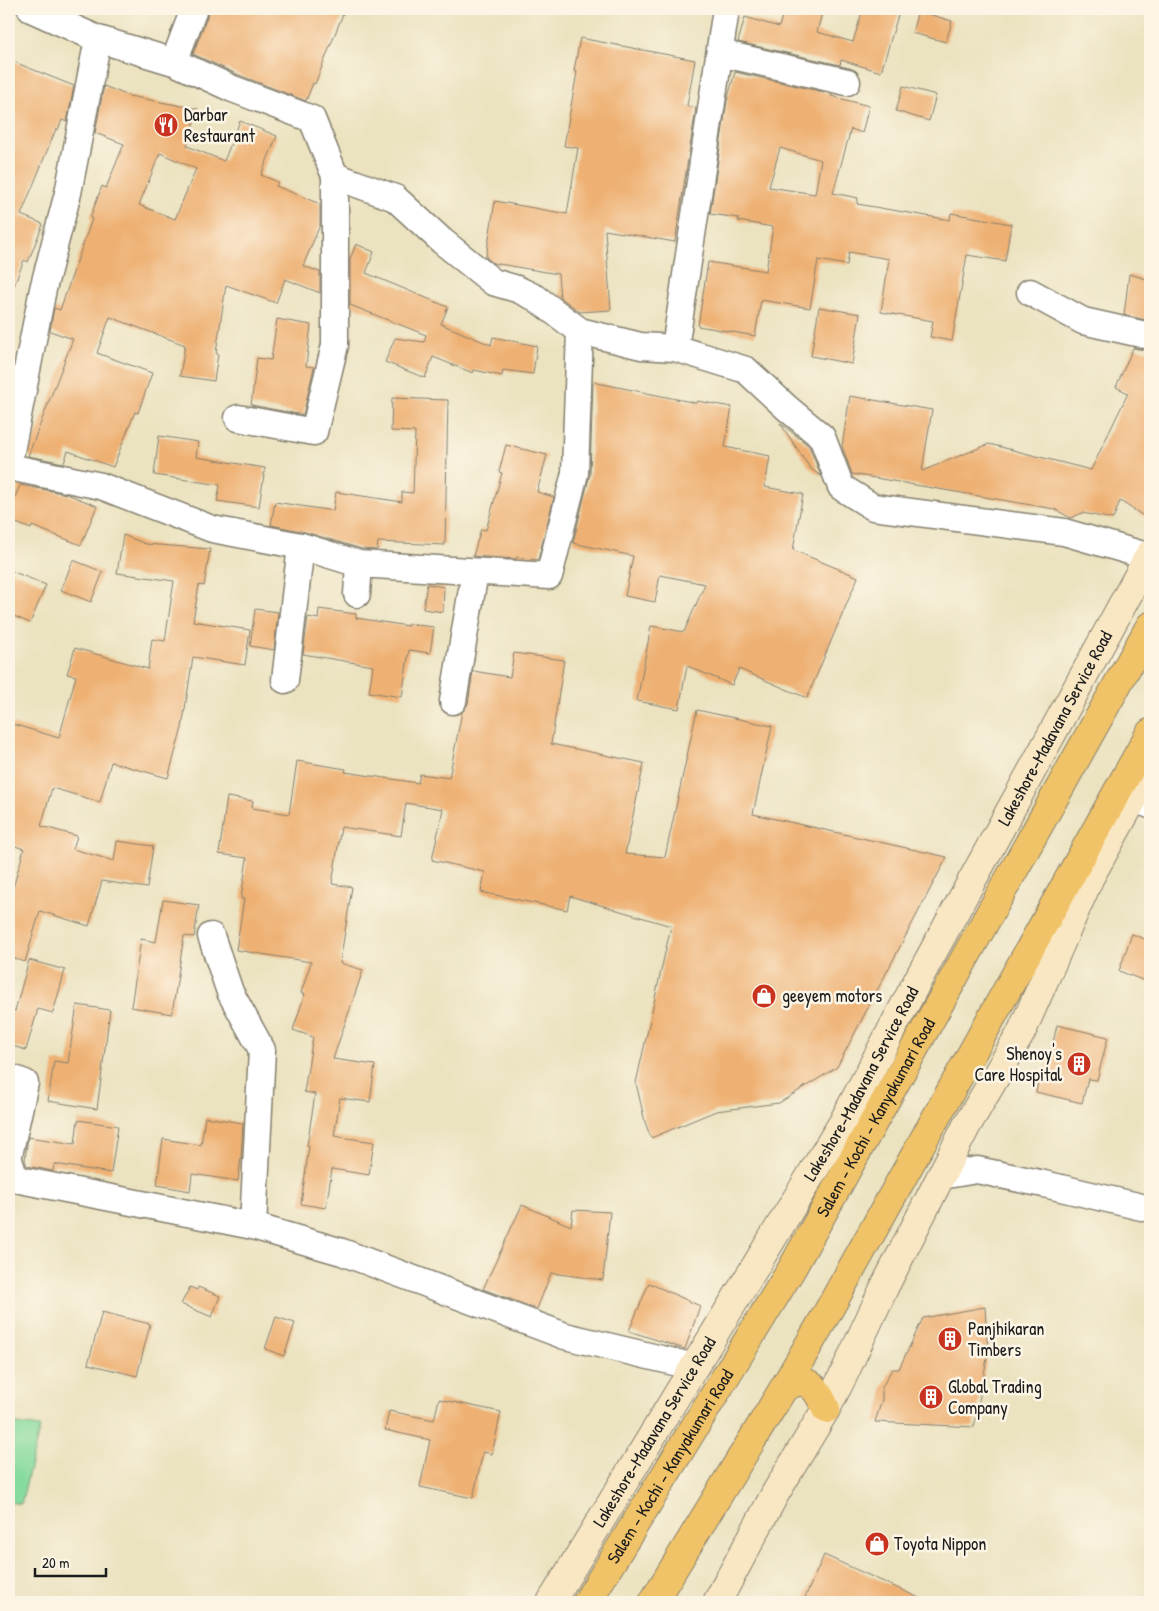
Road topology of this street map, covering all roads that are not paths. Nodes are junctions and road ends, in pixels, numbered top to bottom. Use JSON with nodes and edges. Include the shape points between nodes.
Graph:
{"nodes":[{"id":1,"x":31,"y":9,"type":"edge"},
{"id":2,"x":194,"y":9,"type":"edge"},
{"id":3,"x":726,"y":9,"type":"edge"},
{"id":4,"x":98,"y":39,"type":"junction"},
{"id":5,"x":720,"y":53,"type":"junction"},
{"id":6,"x":174,"y":62,"type":"junction"},
{"id":7,"x":847,"y":82,"type":"dead end"},
{"id":8,"x":334,"y":176,"type":"junction"},
{"id":9,"x":1030,"y":292,"type":"dead end"},
{"id":10,"x":580,"y":331,"type":"junction"},
{"id":11,"x":1150,"y":336,"type":"edge"},
{"id":12,"x":674,"y":348,"type":"junction"},
{"id":13,"x":238,"y":418,"type":"dead end"},
{"id":14,"x":9,"y":461,"type":"edge"},
{"id":15,"x":9,"y":467,"type":"edge"},
{"id":16,"x":301,"y":546,"type":"junction"},
{"id":17,"x":1150,"y":556,"type":"edge"},
{"id":18,"x":359,"y":564,"type":"junction"},
{"id":19,"x":476,"y":572,"type":"junction"},
{"id":20,"x":358,"y":594,"type":"dead end"},
{"id":21,"x":1150,"y":626,"type":"edge"},
{"id":22,"x":285,"y":680,"type":"dead end"},
{"id":23,"x":453,"y":701,"type":"dead end"},
{"id":24,"x":1150,"y":733,"type":"edge"},
{"id":25,"x":1150,"y":769,"type":"edge"},
{"id":26,"x":1142,"y":802,"type":"edge"},
{"id":27,"x":211,"y":936,"type":"dead end"},
{"id":28,"x":9,"y":1077,"type":"edge"},
{"id":29,"x":966,"y":1127,"type":"junction"},
{"id":30,"x":977,"y":1170,"type":"junction"},
{"id":31,"x":10,"y":1172,"type":"edge"},
{"id":32,"x":941,"y":1176,"type":"junction"},
{"id":33,"x":1150,"y":1209,"type":"edge"},
{"id":34,"x":253,"y":1226,"type":"junction"},
{"id":35,"x":695,"y":1367,"type":"junction"},
{"id":36,"x":785,"y":1386,"type":"junction"},
{"id":37,"x":826,"y":1409,"type":"junction"},
{"id":38,"x":551,"y":1602,"type":"edge"},
{"id":39,"x":587,"y":1602,"type":"edge"},
{"id":40,"x":653,"y":1602,"type":"edge"},
{"id":41,"x":717,"y":1602,"type":"edge"}],
"edges":[{"from":1,"to":4,"type":"street"},
{"from":2,"to":6,"type":"street"},
{"from":3,"to":5,"type":"street"},
{"from":4,"to":6,"type":"street"},
{"from":4,"to":14,"type":"street"},
{"from":5,"to":7,"type":"street"},
{"from":5,"to":12,"type":"street"},
{"from":6,"to":8,"type":"street","via":[[312,119]]},
{"from":8,"to":10,"type":"street","via":[[395,198],[493,282],[536,298]]},
{"from":8,"to":13,"type":"street","via":[[335,345],[314,432]]},
{"from":9,"to":11,"type":"street","via":[[1083,321]]},
{"from":10,"to":12,"type":"street","via":[[642,346]]},
{"from":10,"to":19,"type":"street","via":[[575,473],[548,576]]},
{"from":12,"to":17,"type":"street","via":[[746,370],[822,437],[842,486],[873,507],[1064,532]]},
{"from":15,"to":16,"type":"street","via":[[101,486],[212,529]]},
{"from":16,"to":18,"type":"street"},
{"from":16,"to":22,"type":"street"},
{"from":17,"to":35,"type":"street","name":"Lakeshore-Madavana Service Road","via":[[842,1124]]},
{"from":18,"to":19,"type":"street"},
{"from":18,"to":20,"type":"street"},
{"from":19,"to":23,"type":"street"},
{"from":21,"to":39,"type":"highway","name":"Salem - Kochi - Kanyakumari Road","via":[[791,1270]]},
{"from":24,"to":36,"type":"highway"},
{"from":25,"to":26,"type":"street"},
{"from":26,"to":29,"type":"street","via":[[1090,878],[1021,1033]]},
{"from":27,"to":34,"type":"street","via":[[230,992],[262,1050]]},
{"from":28,"to":31,"type":"street","via":[[25,1083]]},
{"from":29,"to":30,"type":"street"},
{"from":29,"to":32,"type":"street"},
{"from":30,"to":32,"type":"street"},
{"from":30,"to":33,"type":"street"},
{"from":31,"to":34,"type":"street"},
{"from":32,"to":37,"type":"street"},
{"from":34,"to":35,"type":"street","via":[[342,1252],[565,1336]]},
{"from":35,"to":38,"type":"street","name":"Lakeshore-Madavana Service Road"},
{"from":36,"to":37,"type":"highway","via":[[802,1382],[813,1386]]},
{"from":36,"to":40,"type":"highway"},
{"from":37,"to":41,"type":"street","via":[[775,1494]]}]}
